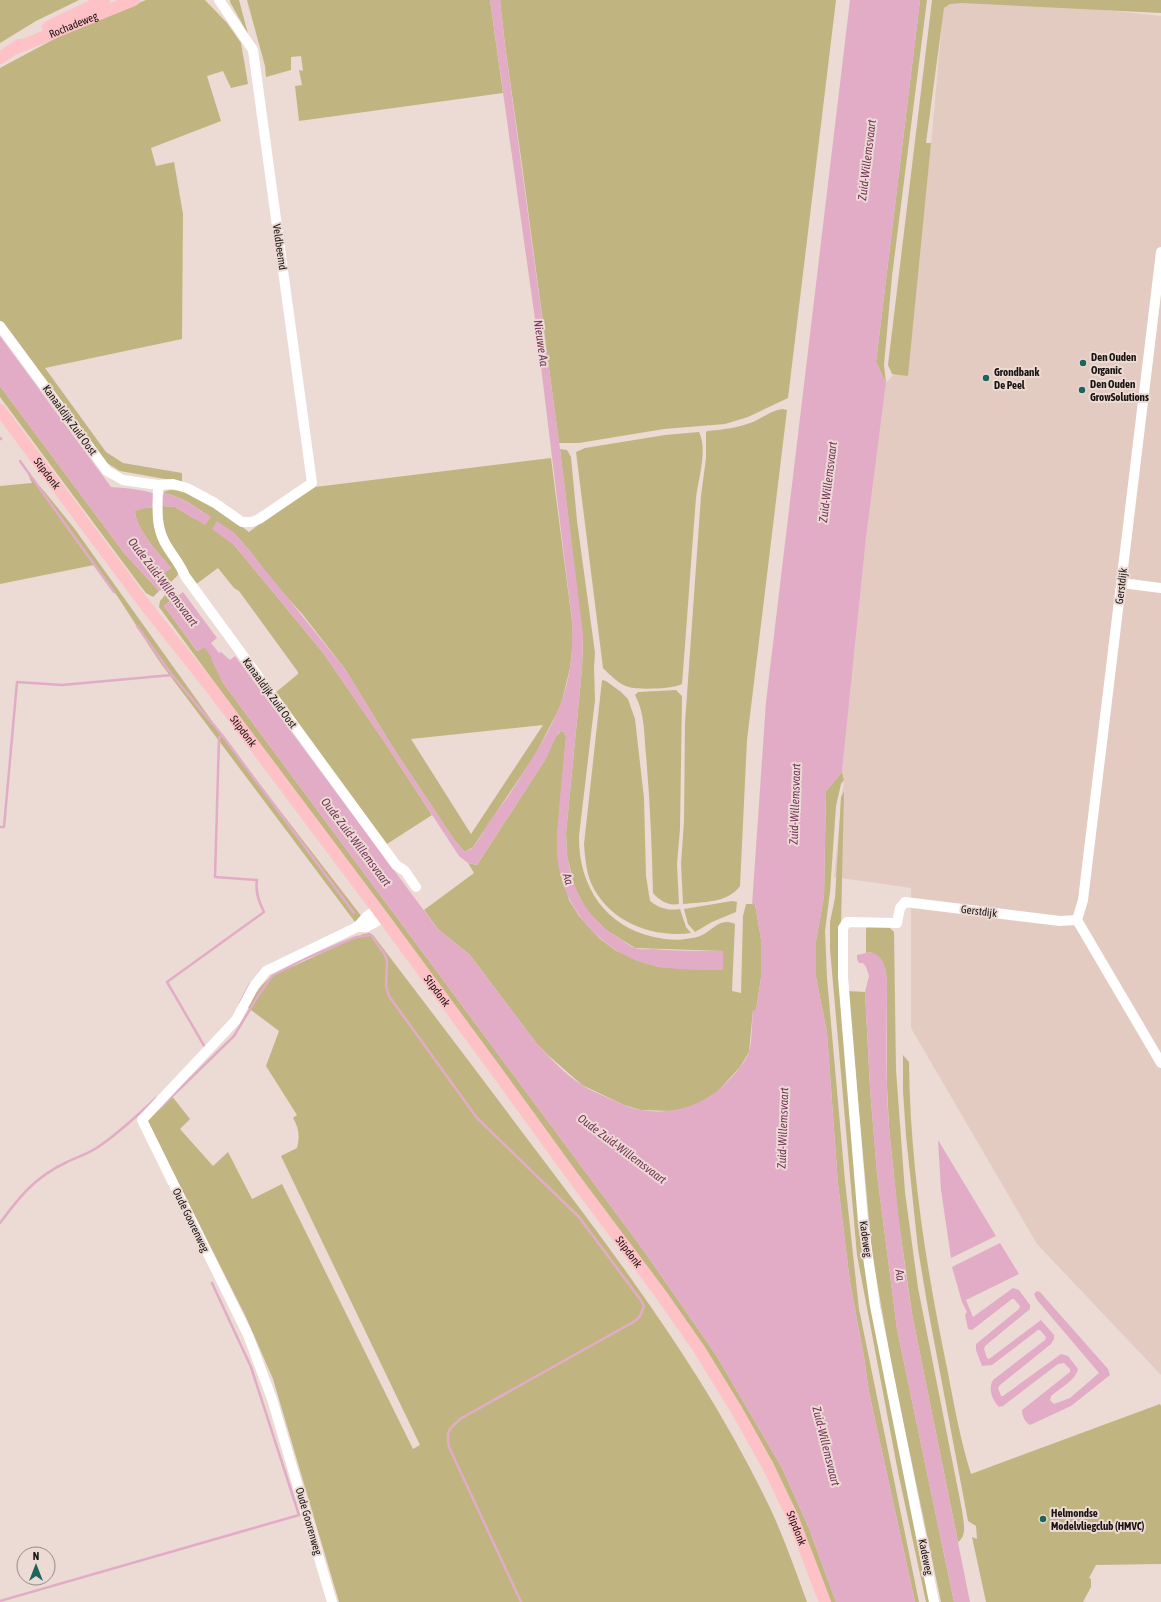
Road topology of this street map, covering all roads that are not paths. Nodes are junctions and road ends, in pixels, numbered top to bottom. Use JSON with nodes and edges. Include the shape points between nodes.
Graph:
{"nodes":[{"id":1,"x":104,"y":0,"type":"edge"},
{"id":2,"x":134,"y":0,"type":"edge"},
{"id":3,"x":219,"y":0,"type":"edge"},
{"id":4,"x":227,"y":0,"type":"edge"},
{"id":5,"x":231,"y":18,"type":"junction"},
{"id":6,"x":14,"y":49,"type":"junction"},
{"id":7,"x":0,"y":58,"type":"edge"},
{"id":8,"x":1161,"y":252,"type":"edge"},
{"id":9,"x":0,"y":326,"type":"edge"},
{"id":10,"x":0,"y":410,"type":"edge"},
{"id":11,"x":312,"y":483,"type":"joint"},
{"id":12,"x":158,"y":485,"type":"junction"},
{"id":13,"x":1122,"y":583,"type":"junction"},
{"id":14,"x":1161,"y":588,"type":"edge"},
{"id":15,"x":416,"y":887,"type":"dead end"},
{"id":16,"x":380,"y":914,"type":"junction"},
{"id":17,"x":1077,"y":920,"type":"junction"},
{"id":18,"x":897,"y":923,"type":"joint"},
{"id":19,"x":1161,"y":1063,"type":"edge"},
{"id":20,"x":332,"y":1602,"type":"edge"},
{"id":21,"x":824,"y":1602,"type":"edge"},
{"id":22,"x":934,"y":1602,"type":"edge"}],
"edges":[{"from":1,"to":6,"type":"main road","name":"Rochadeweg","via":[[34,34]]},
{"from":2,"to":6,"type":"main road","name":"Rochadeweg"},
{"from":3,"to":5,"type":"street","name":"Veldbeemd"},
{"from":4,"to":5,"type":"street","name":"Veldbeemd"},
{"from":5,"to":11,"type":"street","name":"Veldbeemd","via":[[253,50]]},
{"from":6,"to":7,"type":"main road","name":"Rochadeweg"},
{"from":8,"to":13,"type":"street","name":"Gerstdijk"},
{"from":9,"to":12,"type":"street","name":"Kanaaldijk Zuid Oost","via":[[107,471],[123,480]]},
{"from":10,"to":16,"type":"main road","name":"Stipdonk"},
{"from":11,"to":12,"type":"street","name":"Kanaaldijk Zuid Oost","via":[[252,522],[242,522],[187,488],[173,484]]},
{"from":12,"to":15,"type":"street","name":"Kanaaldijk Zuid Oost","via":[[158,520],[163,540],[185,576],[396,865],[405,871]]},
{"from":13,"to":14,"type":"street"},
{"from":13,"to":17,"type":"street","name":"Gerstdijk","via":[[1083,900]]},
{"from":16,"to":20,"type":"street","name":"Oude Goorenweg","via":[[366,927],[357,927],[266,971],[254,986],[236,1020],[142,1120],[248,1335],[272,1399]]},
{"from":16,"to":21,"type":"main road","name":"Stipdonk","via":[[699,1349],[768,1466],[792,1516]]},
{"from":17,"to":18,"type":"street","name":"Gerstdijk","via":[[1060,921],[905,902],[900,908]]},
{"from":17,"to":19,"type":"street"},
{"from":18,"to":22,"type":"street","name":"Kadeweg","via":[[847,922],[843,928],[843,977],[863,1222],[876,1306]]}]}
